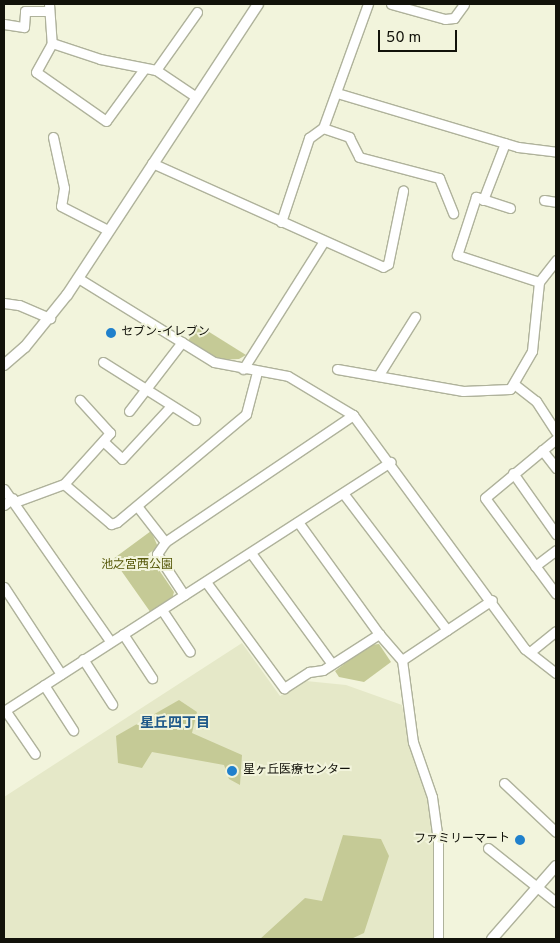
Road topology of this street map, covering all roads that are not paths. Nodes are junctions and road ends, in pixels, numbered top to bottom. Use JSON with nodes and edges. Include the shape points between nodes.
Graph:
{"nodes":[{"id":1,"x":258,"y":4,"type":"edge"},
{"id":2,"x":368,"y":4,"type":"edge"},
{"id":3,"x":391,"y":4,"type":"edge"},
{"id":4,"x":464,"y":4,"type":"edge"},
{"id":5,"x":48,"y":7,"type":"edge"},
{"id":6,"x":197,"y":12,"type":"dead end"},
{"id":7,"x":4,"y":24,"type":"edge"},
{"id":8,"x":52,"y":42,"type":"junction"},
{"id":9,"x":144,"y":69,"type":"junction"},
{"id":10,"x":156,"y":70,"type":"junction"},
{"id":11,"x":337,"y":93,"type":"junction"},
{"id":12,"x":196,"y":97,"type":"junction"},
{"id":13,"x":323,"y":128,"type":"junction"},
{"id":14,"x":53,"y":137,"type":"dead end"},
{"id":15,"x":505,"y":143,"type":"junction"},
{"id":16,"x":556,"y":152,"type":"edge"},
{"id":17,"x":152,"y":162,"type":"junction"},
{"id":18,"x":403,"y":191,"type":"dead end"},
{"id":19,"x":483,"y":200,"type":"junction"},
{"id":20,"x":544,"y":200,"type":"dead end"},
{"id":21,"x":556,"y":202,"type":"edge"},
{"id":22,"x":510,"y":208,"type":"dead end"},
{"id":23,"x":453,"y":213,"type":"dead end"},
{"id":24,"x":281,"y":222,"type":"junction"},
{"id":25,"x":108,"y":230,"type":"junction"},
{"id":26,"x":324,"y":241,"type":"junction"},
{"id":27,"x":556,"y":260,"type":"edge"},
{"id":28,"x":78,"y":278,"type":"junction"},
{"id":29,"x":538,"y":282,"type":"junction"},
{"id":30,"x":4,"y":303,"type":"edge"},
{"id":31,"x":415,"y":317,"type":"dead end"},
{"id":32,"x":50,"y":318,"type":"junction"},
{"id":33,"x":182,"y":342,"type":"junction"},
{"id":34,"x":103,"y":362,"type":"dead end"},
{"id":35,"x":4,"y":365,"type":"edge"},
{"id":36,"x":243,"y":369,"type":"junction"},
{"id":37,"x":337,"y":369,"type":"dead end"},
{"id":38,"x":257,"y":372,"type":"junction"},
{"id":39,"x":378,"y":376,"type":"junction"},
{"id":40,"x":514,"y":384,"type":"junction"},
{"id":41,"x":146,"y":391,"type":"junction"},
{"id":42,"x":80,"y":400,"type":"dead end"},
{"id":43,"x":171,"y":406,"type":"junction"},
{"id":44,"x":129,"y":411,"type":"dead end"},
{"id":45,"x":353,"y":415,"type":"junction"},
{"id":46,"x":195,"y":420,"type":"dead end"},
{"id":47,"x":556,"y":432,"type":"edge"},
{"id":48,"x":556,"y":439,"type":"edge"},
{"id":49,"x":103,"y":440,"type":"junction"},
{"id":50,"x":542,"y":450,"type":"junction"},
{"id":51,"x":391,"y":462,"type":"junction"},
{"id":52,"x":556,"y":468,"type":"edge"},
{"id":53,"x":513,"y":473,"type":"junction"},
{"id":54,"x":64,"y":484,"type":"junction"},
{"id":55,"x":4,"y":489,"type":"edge"},
{"id":56,"x":343,"y":493,"type":"junction"},
{"id":57,"x":14,"y":500,"type":"junction"},
{"id":58,"x":4,"y":506,"type":"edge"},
{"id":59,"x":137,"y":506,"type":"junction"},
{"id":60,"x":298,"y":522,"type":"junction"},
{"id":61,"x":556,"y":534,"type":"edge"},
{"id":62,"x":165,"y":542,"type":"junction"},
{"id":63,"x":556,"y":550,"type":"edge"},
{"id":64,"x":251,"y":553,"type":"junction"},
{"id":65,"x":535,"y":566,"type":"junction"},
{"id":66,"x":206,"y":582,"type":"junction"},
{"id":67,"x":4,"y":587,"type":"edge"},
{"id":68,"x":556,"y":594,"type":"edge"},
{"id":69,"x":184,"y":595,"type":"junction"},
{"id":70,"x":492,"y":600,"type":"junction"},
{"id":71,"x":162,"y":610,"type":"junction"},
{"id":72,"x":447,"y":630,"type":"junction"},
{"id":73,"x":556,"y":631,"type":"edge"},
{"id":74,"x":123,"y":634,"type":"junction"},
{"id":75,"x":379,"y":634,"type":"junction"},
{"id":76,"x":110,"y":641,"type":"junction"},
{"id":77,"x":190,"y":652,"type":"dead end"},
{"id":78,"x":530,"y":652,"type":"junction"},
{"id":79,"x":83,"y":660,"type":"junction"},
{"id":80,"x":402,"y":660,"type":"junction"},
{"id":81,"x":332,"y":664,"type":"junction"},
{"id":82,"x":556,"y":673,"type":"edge"},
{"id":83,"x":61,"y":674,"type":"junction"},
{"id":84,"x":152,"y":678,"type":"dead end"},
{"id":85,"x":44,"y":685,"type":"junction"},
{"id":86,"x":112,"y":704,"type":"dead end"},
{"id":87,"x":4,"y":711,"type":"edge"},
{"id":88,"x":73,"y":730,"type":"dead end"},
{"id":89,"x":34,"y":754,"type":"dead end"},
{"id":90,"x":504,"y":783,"type":"dead end"},
{"id":91,"x":556,"y":832,"type":"edge"},
{"id":92,"x":488,"y":848,"type":"dead end"},
{"id":93,"x":556,"y":866,"type":"edge"},
{"id":94,"x":538,"y":888,"type":"junction"},
{"id":95,"x":556,"y":902,"type":"edge"},
{"id":96,"x":438,"y":939,"type":"edge"},
{"id":97,"x":492,"y":939,"type":"edge"}],
"edges":[{"from":1,"to":12,"type":"street"},
{"from":2,"to":11,"type":"street"},
{"from":3,"to":4,"type":"street","via":[[445,19],[454,18]]},
{"from":5,"to":7,"type":"street","via":[[25,11],[24,27]]},
{"from":5,"to":8,"type":"street"},
{"from":6,"to":10,"type":"street"},
{"from":8,"to":9,"type":"street","via":[[100,60]]},
{"from":8,"to":9,"type":"street","via":[[36,72],[106,121]]},
{"from":9,"to":10,"type":"street"},
{"from":10,"to":12,"type":"street"},
{"from":11,"to":13,"type":"street"},
{"from":11,"to":15,"type":"street"},
{"from":12,"to":17,"type":"street"},
{"from":13,"to":23,"type":"street","via":[[348,137],[360,157],[439,178]]},
{"from":13,"to":24,"type":"street","via":[[308,138]]},
{"from":14,"to":25,"type":"street","via":[[64,188],[61,206]]},
{"from":15,"to":16,"type":"street"},
{"from":15,"to":19,"type":"street"},
{"from":17,"to":24,"type":"street"},
{"from":17,"to":25,"type":"street"},
{"from":18,"to":26,"type":"street","via":[[388,264],[383,267]]},
{"from":19,"to":22,"type":"street"},
{"from":19,"to":29,"type":"street","via":[[476,197],[457,255]]},
{"from":20,"to":21,"type":"street"},
{"from":24,"to":26,"type":"street"},
{"from":25,"to":28,"type":"street"},
{"from":26,"to":36,"type":"street"},
{"from":27,"to":29,"type":"street"},
{"from":28,"to":32,"type":"street"},
{"from":28,"to":33,"type":"street"},
{"from":29,"to":40,"type":"street","via":[[532,351]]},
{"from":30,"to":32,"type":"street","via":[[19,305]]},
{"from":31,"to":39,"type":"street"},
{"from":32,"to":35,"type":"street"},
{"from":33,"to":36,"type":"street","via":[[214,362]]},
{"from":33,"to":41,"type":"street"},
{"from":34,"to":41,"type":"street"},
{"from":36,"to":38,"type":"street"},
{"from":37,"to":39,"type":"street"},
{"from":38,"to":45,"type":"street","via":[[288,376]]},
{"from":38,"to":59,"type":"street","via":[[246,414]]},
{"from":39,"to":40,"type":"street","via":[[463,391],[510,390]]},
{"from":40,"to":47,"type":"street","via":[[536,401]]},
{"from":41,"to":43,"type":"street"},
{"from":41,"to":44,"type":"street"},
{"from":42,"to":49,"type":"street","via":[[110,433]]},
{"from":43,"to":46,"type":"street"},
{"from":43,"to":49,"type":"street","via":[[122,459]]},
{"from":45,"to":51,"type":"street"},
{"from":45,"to":62,"type":"street"},
{"from":48,"to":50,"type":"street"},
{"from":49,"to":54,"type":"street"},
{"from":50,"to":52,"type":"street"},
{"from":50,"to":53,"type":"street"},
{"from":51,"to":56,"type":"street"},
{"from":51,"to":70,"type":"street"},
{"from":53,"to":61,"type":"street"},
{"from":53,"to":65,"type":"street","via":[[485,498]]},
{"from":54,"to":57,"type":"street"},
{"from":54,"to":59,"type":"street","via":[[111,524]]},
{"from":55,"to":57,"type":"street"},
{"from":56,"to":60,"type":"street"},
{"from":56,"to":72,"type":"street"},
{"from":57,"to":58,"type":"street"},
{"from":57,"to":76,"type":"street"},
{"from":59,"to":62,"type":"street"},
{"from":60,"to":64,"type":"street"},
{"from":60,"to":75,"type":"street"},
{"from":62,"to":69,"type":"street","via":[[157,554]]},
{"from":63,"to":65,"type":"street"},
{"from":64,"to":66,"type":"street"},
{"from":64,"to":81,"type":"street"},
{"from":65,"to":68,"type":"street"},
{"from":66,"to":69,"type":"street"},
{"from":66,"to":81,"type":"street","via":[[284,688],[309,672],[323,670]]},
{"from":67,"to":83,"type":"street"},
{"from":69,"to":71,"type":"street"},
{"from":70,"to":72,"type":"street"},
{"from":70,"to":78,"type":"street"},
{"from":71,"to":74,"type":"street"},
{"from":71,"to":77,"type":"street"},
{"from":72,"to":80,"type":"street"},
{"from":73,"to":78,"type":"street"},
{"from":74,"to":76,"type":"street"},
{"from":74,"to":84,"type":"street"},
{"from":75,"to":80,"type":"street"},
{"from":75,"to":81,"type":"street"},
{"from":76,"to":79,"type":"street"},
{"from":78,"to":82,"type":"street"},
{"from":79,"to":83,"type":"street"},
{"from":79,"to":86,"type":"street"},
{"from":80,"to":96,"type":"street","via":[[413,742],[432,797],[438,840]]},
{"from":83,"to":85,"type":"street"},
{"from":85,"to":87,"type":"street"},
{"from":85,"to":88,"type":"street"},
{"from":87,"to":89,"type":"street"},
{"from":90,"to":91,"type":"street"},
{"from":92,"to":94,"type":"street"},
{"from":93,"to":94,"type":"street"},
{"from":94,"to":95,"type":"street"},
{"from":94,"to":97,"type":"street"}]}
